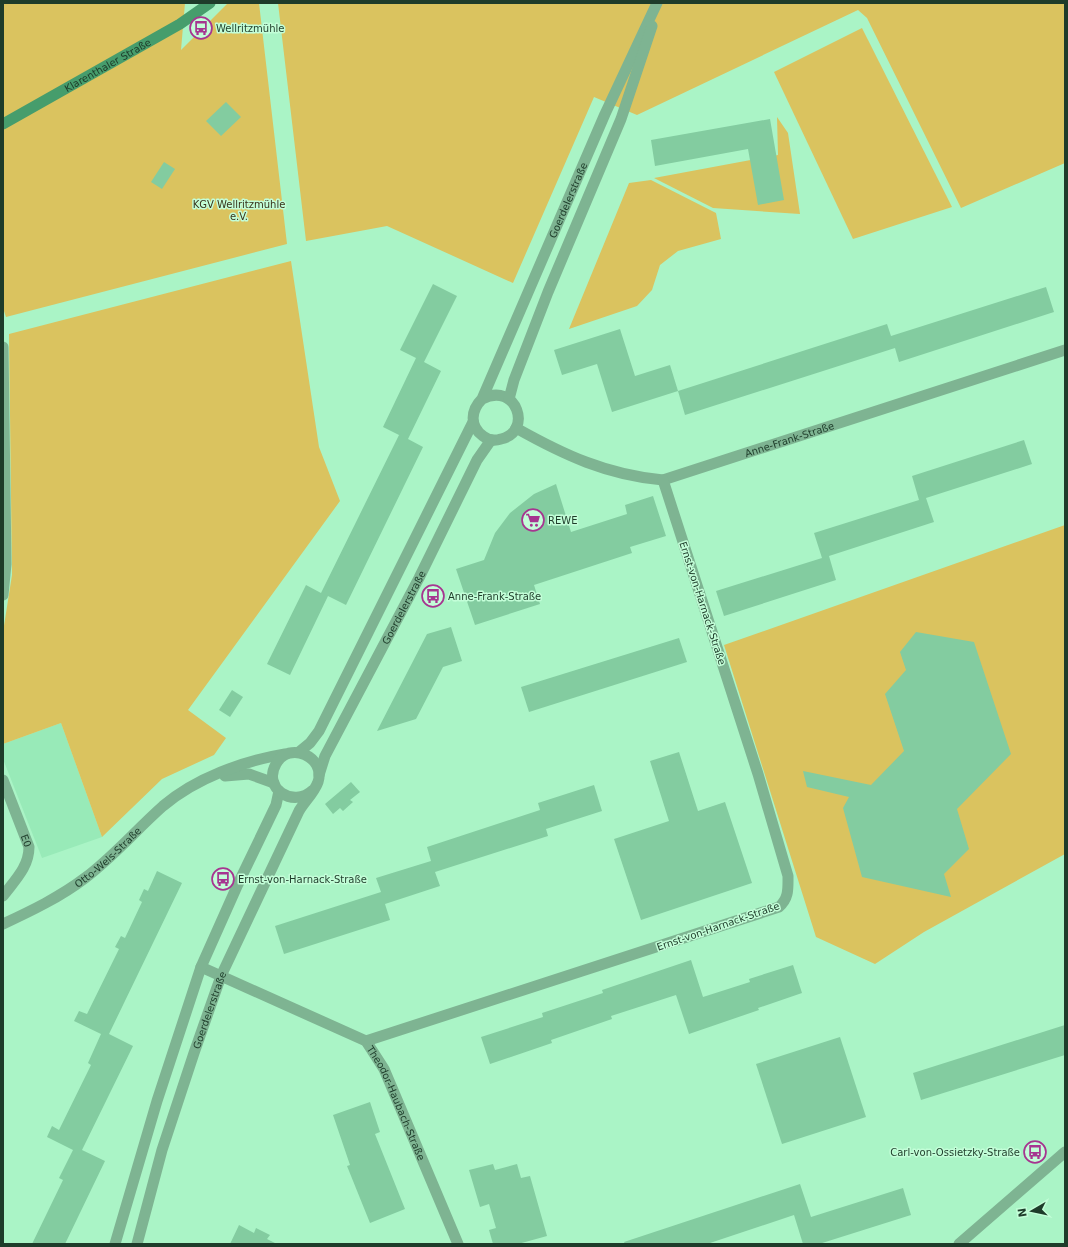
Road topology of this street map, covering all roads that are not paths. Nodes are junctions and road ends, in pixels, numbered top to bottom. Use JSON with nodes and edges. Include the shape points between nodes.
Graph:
{"nodes":[{"id":1,"x":210,"y":3,"type":"edge"},
{"id":2,"x":658,"y":3,"type":"edge"},
{"id":3,"x":3,"y":124,"type":"edge"},
{"id":4,"x":3,"y":347,"type":"edge"},
{"id":5,"x":1065,"y":350,"type":"edge"},
{"id":6,"x":482,"y":399,"type":"junction"},
{"id":7,"x":509,"y":399,"type":"junction"},
{"id":8,"x":473,"y":422,"type":"junction"},
{"id":9,"x":516,"y":428,"type":"junction"},
{"id":10,"x":491,"y":440,"type":"junction"},
{"id":11,"x":662,"y":480,"type":"junction"},
{"id":12,"x":3,"y":595,"type":"edge"},
{"id":13,"x":299,"y":752,"type":"junction"},
{"id":14,"x":285,"y":754,"type":"junction"},
{"id":15,"x":319,"y":776,"type":"junction"},
{"id":16,"x":3,"y":780,"type":"edge"},
{"id":17,"x":205,"y":781,"type":"junction"},
{"id":18,"x":277,"y":787,"type":"junction"},
{"id":19,"x":313,"y":790,"type":"junction"},
{"id":20,"x":3,"y":896,"type":"edge"},
{"id":21,"x":3,"y":924,"type":"edge"},
{"id":22,"x":201,"y":967,"type":"junction"},
{"id":23,"x":221,"y":976,"type":"junction"},
{"id":24,"x":366,"y":1041,"type":"junction"},
{"id":25,"x":1065,"y":1152,"type":"edge"},
{"id":26,"x":116,"y":1244,"type":"edge"},
{"id":27,"x":137,"y":1244,"type":"edge"},
{"id":28,"x":458,"y":1244,"type":"edge"},
{"id":29,"x":959,"y":1244,"type":"edge"}],
"edges":[{"from":1,"to":3,"type":"main road","name":"Klarenthaler Straße","via":[[180,24]]},
{"from":2,"to":6,"type":"street","name":"Goerdelerstraße","via":[[605,114]]},
{"from":2,"to":7,"type":"street","name":"Goerdelerstraße","via":[[621,119],[548,292]]},
{"from":4,"to":12,"type":"street","via":[[6,564]]},
{"from":5,"to":11,"type":"street","name":"Anne-Frank-Straße"},
{"from":6,"to":7,"type":"street","via":[[496,394]]},
{"from":6,"to":8,"type":"street","name":"Goerdelerstraße","via":[[474,409]]},
{"from":7,"to":9,"type":"street","via":[[514,403],[518,415]]},
{"from":8,"to":10,"type":"street","via":[[480,434]]},
{"from":8,"to":13,"type":"street","name":"Goerdelerstraße","via":[[319,731]]},
{"from":9,"to":10,"type":"street","via":[[505,438]]},
{"from":9,"to":11,"type":"street","name":"Anne-Frank-Straße","via":[[584,462],[635,477]]},
{"from":10,"to":15,"type":"street","name":"Goerdelerstraße","via":[[477,460],[419,578],[325,756]]},
{"from":11,"to":24,"type":"street","name":"Ernst-von-Harnack-Straße","via":[[758,774],[788,876],[786,898],[779,907]]},
{"from":13,"to":14,"type":"street"},
{"from":13,"to":15,"type":"street","via":[[314,760]]},
{"from":14,"to":17,"type":"street","name":"Otto-Wels-Straße","via":[[239,766]]},
{"from":14,"to":18,"type":"street","name":"Goerdelerstraße","via":[[273,770]]},
{"from":15,"to":19,"type":"street","name":"Goerdelerstraße"},
{"from":16,"to":20,"type":"street","name":"E0","via":[[29,846],[29,857],[25,867]]},
{"from":17,"to":18,"type":"street","name":"Otto-Wels-Straße","via":[[224,776],[250,774]]},
{"from":17,"to":21,"type":"street","name":"Otto-Wels-Straße","via":[[183,792],[164,806],[85,878],[35,909]]},
{"from":18,"to":19,"type":"street","via":[[293,798],[304,796]]},
{"from":18,"to":22,"type":"street","name":"Goerdelerstraße","via":[[276,805]]},
{"from":19,"to":23,"type":"street","name":"Goerdelerstraße","via":[[299,811]]},
{"from":22,"to":23,"type":"street","name":"Theodor-Haubach-Straße"},
{"from":22,"to":26,"type":"street","name":"Goerdelerstraße","via":[[157,1101]]},
{"from":23,"to":24,"type":"street","name":"Theodor-Haubach-Straße"},
{"from":23,"to":27,"type":"street","name":"Goerdelerstraße","via":[[162,1150]]},
{"from":24,"to":28,"type":"street","name":"Theodor-Haubach-Straße","via":[[384,1069]]},
{"from":25,"to":29,"type":"street"}]}
